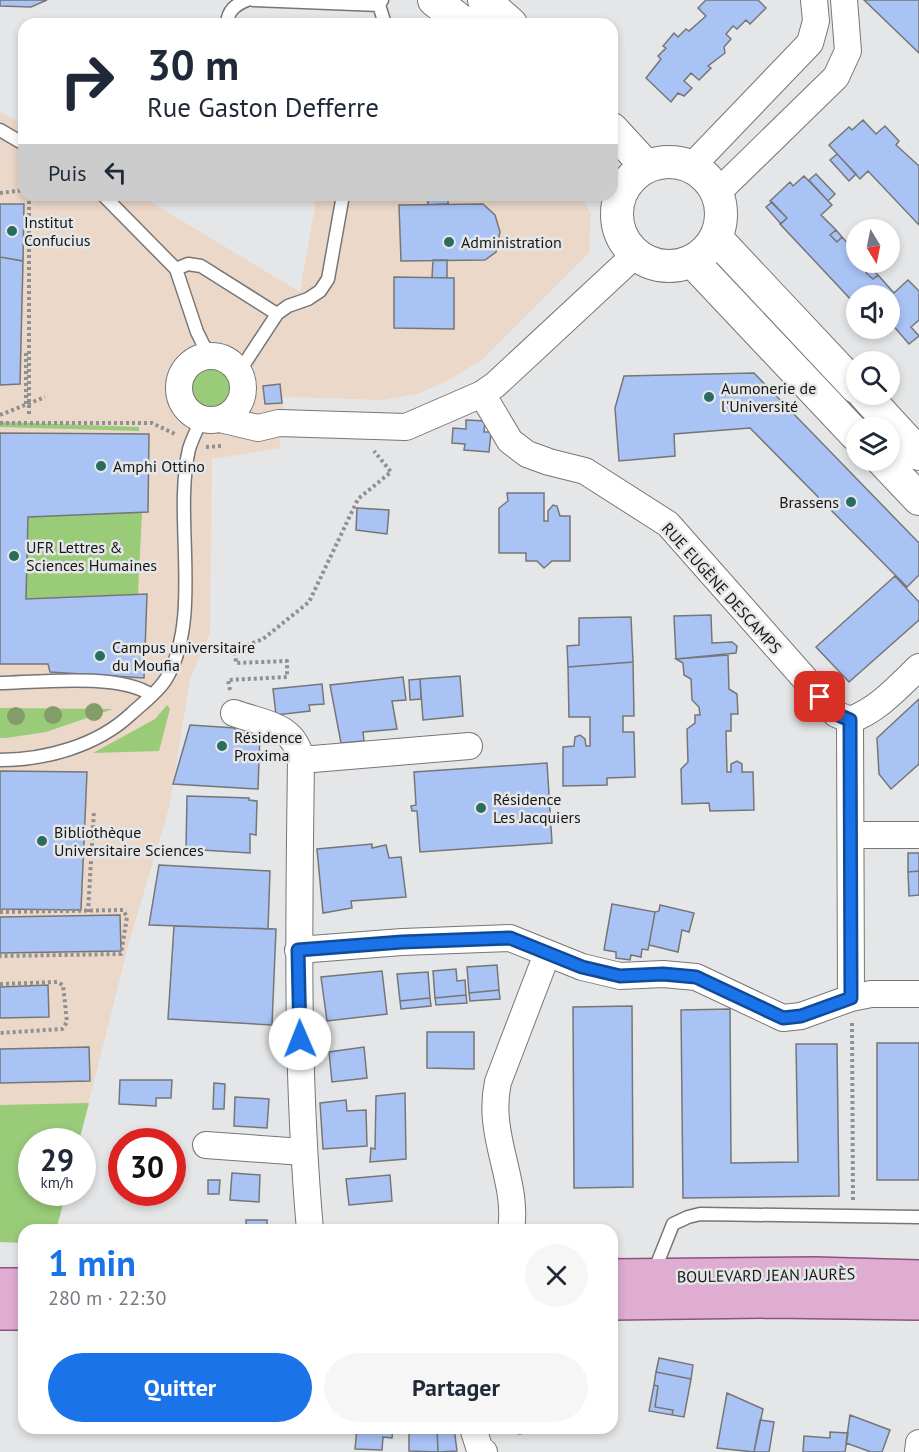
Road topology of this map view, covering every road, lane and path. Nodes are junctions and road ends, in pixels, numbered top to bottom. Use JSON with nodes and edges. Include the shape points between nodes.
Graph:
{"nodes":[{"id":1,"x":247,"y":0,"type":"edge"},
{"id":2,"x":253,"y":0,"type":"edge"},
{"id":3,"x":434,"y":0,"type":"edge"},
{"id":4,"x":484,"y":0,"type":"edge"},
{"id":5,"x":814,"y":0,"type":"edge"},
{"id":6,"x":844,"y":0,"type":"edge"},
{"id":7,"x":381,"y":3,"type":"edge"},
{"id":8,"x":227,"y":18,"type":"edge"},
{"id":9,"x":384,"y":18,"type":"edge"},
{"id":10,"x":457,"y":18,"type":"edge"},
{"id":11,"x":504,"y":18,"type":"edge"},
{"id":12,"x":0,"y":130,"type":"edge"},
{"id":13,"x":618,"y":138,"type":"edge"},
{"id":14,"x":18,"y":140,"type":"edge"},
{"id":15,"x":692,"y":166,"type":"junction"},
{"id":16,"x":628,"y":174,"type":"edge"},
{"id":17,"x":18,"y":192,"type":"edge"},
{"id":18,"x":0,"y":193,"type":"edge"},
{"id":19,"x":717,"y":193,"type":"junction"},
{"id":20,"x":28,"y":201,"type":"edge"},
{"id":21,"x":28,"y":201,"type":"edge"},
{"id":22,"x":109,"y":201,"type":"edge"},
{"id":23,"x":342,"y":201,"type":"edge"},
{"id":24,"x":716,"y":238,"type":"junction"},
{"id":25,"x":636,"y":254,"type":"junction"},
{"id":26,"x":692,"y":261,"type":"junction"},
{"id":27,"x":176,"y":269,"type":"junction"},
{"id":28,"x":277,"y":314,"type":"junction"},
{"id":29,"x":209,"y":356,"type":"junction"},
{"id":30,"x":239,"y":372,"type":"junction"},
{"id":31,"x":846,"y":376,"type":"edge"},
{"id":32,"x":482,"y":394,"type":"junction"},
{"id":33,"x":45,"y":397,"type":"dead end"},
{"id":34,"x":240,"y":403,"type":"junction"},
{"id":35,"x":26,"y":404,"type":"junction"},
{"id":36,"x":874,"y":405,"type":"edge"},
{"id":37,"x":29,"y":414,"type":"dead end"},
{"id":38,"x":0,"y":415,"type":"edge"},
{"id":39,"x":0,"y":423,"type":"edge"},
{"id":40,"x":279,"y":423,"type":"junction"},
{"id":41,"x":846,"y":424,"type":"edge"},
{"id":42,"x":204,"y":427,"type":"junction"},
{"id":43,"x":234,"y":446,"type":"dead end"},
{"id":44,"x":374,"y":451,"type":"dead end"},
{"id":45,"x":919,"y":454,"type":"edge"},
{"id":46,"x":892,"y":471,"type":"edge"},
{"id":47,"x":919,"y":499,"type":"edge"},
{"id":48,"x":919,"y":667,"type":"edge"},
{"id":49,"x":228,"y":680,"type":"dead end"},
{"id":50,"x":0,"y":683,"type":"edge"},
{"id":51,"x":151,"y":695,"type":"junction"},
{"id":52,"x":234,"y":713,"type":"dead end"},
{"id":53,"x":850,"y":720,"type":"junction"},
{"id":54,"x":469,"y":746,"type":"dead end"},
{"id":55,"x":0,"y":760,"type":"edge"},
{"id":56,"x":301,"y":760,"type":"junction"},
{"id":57,"x":94,"y":812,"type":"dead end"},
{"id":58,"x":851,"y":835,"type":"junction"},
{"id":59,"x":919,"y":835,"type":"edge"},
{"id":60,"x":0,"y":912,"type":"edge"},
{"id":61,"x":88,"y":912,"type":"junction"},
{"id":62,"x":298,"y":950,"type":"junction"},
{"id":63,"x":547,"y":954,"type":"junction"},
{"id":64,"x":0,"y":956,"type":"edge"},
{"id":65,"x":0,"y":984,"type":"edge"},
{"id":66,"x":919,"y":994,"type":"edge"},
{"id":67,"x":851,"y":998,"type":"junction"},
{"id":68,"x":0,"y":1033,"type":"edge"},
{"id":69,"x":206,"y":1145,"type":"dead end"},
{"id":70,"x":303,"y":1152,"type":"junction"},
{"id":71,"x":854,"y":1216,"type":"junction"},
{"id":72,"x":919,"y":1217,"type":"edge"},
{"id":73,"x":309,"y":1224,"type":"edge"},
{"id":74,"x":511,"y":1224,"type":"edge"},
{"id":75,"x":618,"y":1276,"type":"edge"},
{"id":76,"x":652,"y":1276,"type":"junction"},
{"id":77,"x":919,"y":1277,"type":"edge"},
{"id":78,"x":0,"y":1285,"type":"edge"},
{"id":79,"x":18,"y":1285,"type":"edge"},
{"id":80,"x":919,"y":1303,"type":"edge"},
{"id":81,"x":618,"y":1304,"type":"edge"},
{"id":82,"x":0,"y":1313,"type":"edge"},
{"id":83,"x":18,"y":1313,"type":"edge"},
{"id":84,"x":475,"y":1434,"type":"edge"},
{"id":85,"x":919,"y":1443,"type":"edge"},
{"id":86,"x":484,"y":1452,"type":"edge"},
{"id":87,"x":918,"y":1452,"type":"edge"}],
"edges":[{"from":1,"to":8,"type":"lane","via":[[235,5]]},
{"from":2,"to":7,"type":"lane"},
{"from":3,"to":10,"type":"street"},
{"from":4,"to":11,"type":"street"},
{"from":5,"to":15,"type":"street","via":[[816,21],[810,43]]},
{"from":6,"to":19,"type":"street","via":[[848,51],[836,77]]},
{"from":7,"to":9,"type":"lane"},
{"from":12,"to":14,"type":"lane"},
{"from":13,"to":16,"type":"street"},
{"from":15,"to":16,"type":"street","via":[[661,162]]},
{"from":15,"to":19,"type":"street"},
{"from":16,"to":25,"type":"street","via":[[619,200],[618,222],[626,243]]},
{"from":17,"to":18,"type":"path"},
{"from":19,"to":24,"type":"street","via":[[722,208]]},
{"from":20,"to":35,"type":"path"},
{"from":21,"to":37,"type":"path"},
{"from":22,"to":27,"type":"lane"},
{"from":23,"to":28,"type":"lane","via":[[328,279],[320,291]]},
{"from":24,"to":26,"type":"street"},
{"from":24,"to":31,"type":"street"},
{"from":25,"to":26,"type":"street","via":[[663,266]]},
{"from":25,"to":32,"type":"street"},
{"from":26,"to":41,"type":"street"},
{"from":27,"to":28,"type":"lane","via":[[188,264],[201,266]]},
{"from":27,"to":29,"type":"lane"},
{"from":28,"to":30,"type":"lane"},
{"from":29,"to":30,"type":"street","via":[[226,360]]},
{"from":29,"to":42,"type":"street","via":[[190,363],[178,385],[181,402]]},
{"from":30,"to":34,"type":"street","via":[[243,383]]},
{"from":32,"to":40,"type":"street","via":[[406,427]]},
{"from":32,"to":53,"type":"street","name":"RUE EUGÈNE DESCAMPS","via":[[510,441],[527,454],[585,471],[668,524],[836,714]]},
{"from":33,"to":35,"type":"path"},
{"from":34,"to":40,"type":"street"},
{"from":34,"to":42,"type":"street","via":[[235,411]]},
{"from":35,"to":38,"type":"path"},
{"from":36,"to":45,"type":"street"},
{"from":39,"to":42,"type":"path"},
{"from":40,"to":42,"type":"street","via":[[258,428]]},
{"from":42,"to":43,"type":"path","via":[[201,447]]},
{"from":42,"to":51,"type":"lane","via":[[185,472],[183,618],[178,650],[166,680]]},
{"from":44,"to":49,"type":"path","via":[[391,472],[358,499],[309,602],[262,639],[235,650],[236,663],[287,661],[287,677]]},
{"from":46,"to":47,"type":"street"},
{"from":48,"to":53,"type":"street","via":[[879,704]]},
{"from":50,"to":51,"type":"lane","via":[[110,682],[141,688]]},
{"from":51,"to":55,"type":"lane","via":[[116,728],[69,750]]},
{"from":52,"to":56,"type":"street","via":[[289,733],[298,744]]},
{"from":53,"to":58,"type":"street"},
{"from":54,"to":56,"type":"street"},
{"from":56,"to":62,"type":"street"},
{"from":57,"to":61,"type":"path"},
{"from":58,"to":59,"type":"street"},
{"from":58,"to":67,"type":"street"},
{"from":60,"to":61,"type":"path"},
{"from":61,"to":64,"type":"path","via":[[126,912],[121,954]]},
{"from":62,"to":63,"type":"street","via":[[510,938]]},
{"from":62,"to":70,"type":"street"},
{"from":63,"to":67,"type":"street","via":[[620,976],[696,977],[783,1018],[801,1016]]},
{"from":63,"to":74,"type":"street","via":[[494,1101],[494,1122],[512,1206]]},
{"from":65,"to":68,"type":"path","via":[[63,985],[67,1022],[62,1029]]},
{"from":66,"to":67,"type":"street"},
{"from":67,"to":71,"type":"path"},
{"from":69,"to":70,"type":"street"},
{"from":70,"to":73,"type":"street"},
{"from":71,"to":72,"type":"lane"},
{"from":71,"to":76,"type":"lane","via":[[688,1216],[673,1224]]},
{"from":75,"to":76,"type":"main road","name":"BOULEVARD JEAN JAURÈS"},
{"from":76,"to":77,"type":"main road","name":"BOULEVARD JEAN JAURÈS"},
{"from":78,"to":79,"type":"main road"},
{"from":80,"to":81,"type":"main road","name":"BOULEVARD JEAN JAURÈS"},
{"from":82,"to":83,"type":"main road"},
{"from":84,"to":86,"type":"street"},
{"from":85,"to":87,"type":"street"}]}
